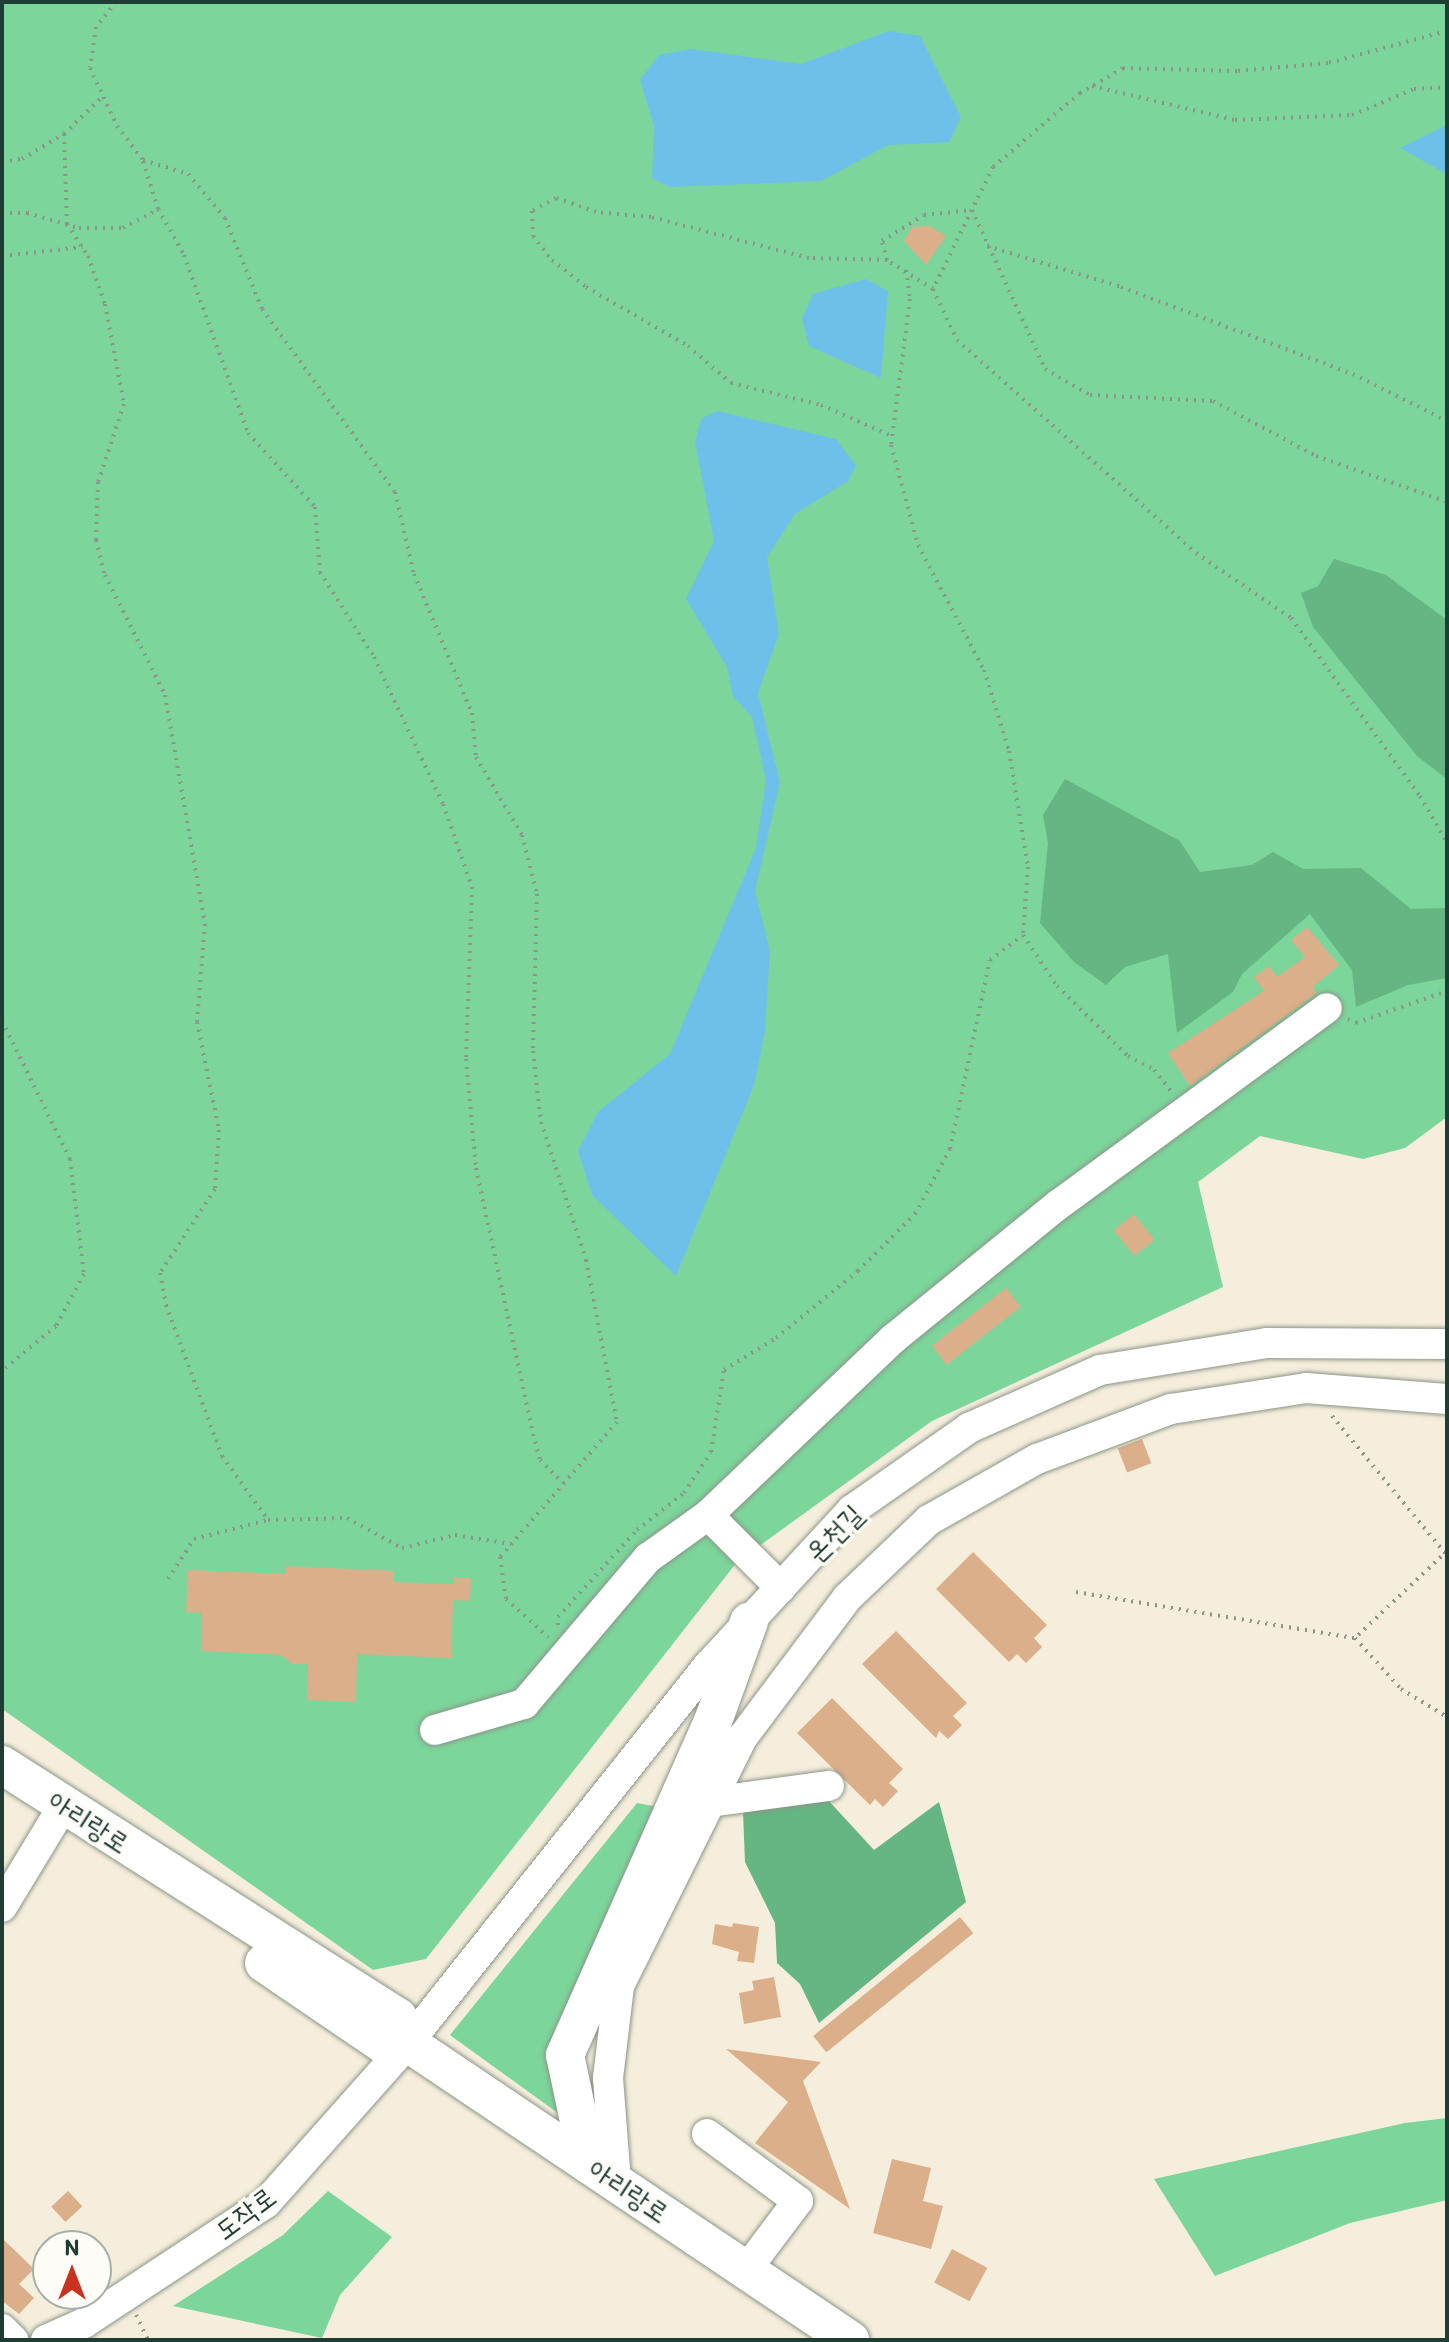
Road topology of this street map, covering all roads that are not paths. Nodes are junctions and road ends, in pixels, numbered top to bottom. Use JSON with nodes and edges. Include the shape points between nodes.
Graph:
{"nodes":[{"id":1,"x":1327,"y":1008,"type":"road end"},
{"id":2,"x":1447,"y":1344,"type":"edge"},
{"id":3,"x":1447,"y":1399,"type":"edge"},
{"id":4,"x":708,"y":1515,"type":"junction"},
{"id":5,"x":781,"y":1588,"type":"junction"},
{"id":6,"x":749,"y":1622,"type":"junction"},
{"id":7,"x":435,"y":1730,"type":"dead end"},
{"id":8,"x":2,"y":1765,"type":"edge"},
{"id":9,"x":2,"y":1786,"type":"edge"},
{"id":10,"x":829,"y":1786,"type":"dead end"},
{"id":11,"x":710,"y":1802,"type":"junction"},
{"id":12,"x":54,"y":1821,"type":"junction"},
{"id":13,"x":2,"y":1907,"type":"edge"},
{"id":14,"x":408,"y":2043,"type":"junction"},
{"id":15,"x":707,"y":2134,"type":"dead end"},
{"id":16,"x":602,"y":2173,"type":"junction"},
{"id":17,"x":746,"y":2270,"type":"junction"},
{"id":18,"x":2,"y":2329,"type":"edge"},
{"id":19,"x":13,"y":2340,"type":"edge"},
{"id":20,"x":46,"y":2340,"type":"edge"},
{"id":21,"x":850,"y":2340,"type":"edge"}],
"edges":[{"from":1,"to":4,"type":"street","via":[[1185,1109],[893,1339]]},
{"from":2,"to":5,"type":"street","name":"온천길","via":[[1267,1343],[1100,1370],[969,1428],[852,1510]]},
{"from":3,"to":11,"type":"street","via":[[1306,1388],[1171,1409],[1024,1467],[929,1520],[847,1598],[742,1738]]},
{"from":4,"to":5,"type":"street"},
{"from":4,"to":7,"type":"street","via":[[648,1558],[558,1656],[524,1704]]},
{"from":5,"to":6,"type":"street","name":"온천길"},
{"from":6,"to":14,"type":"street","name":"온천길"},
{"from":6,"to":16,"type":"main road","via":[[712,1724],[565,2055]]},
{"from":8,"to":14,"type":"main road","name":"아리랑로","via":[[398,2017]]},
{"from":9,"to":12,"type":"main road","name":"아리랑로"},
{"from":10,"to":11,"type":"street"},
{"from":11,"to":16,"type":"street","via":[[619,1986]]},
{"from":12,"to":13,"type":"street"},
{"from":12,"to":14,"type":"main road","name":"아리랑로","via":[[383,2044]]},
{"from":14,"to":16,"type":"main road","name":"아리랑로"},
{"from":14,"to":20,"type":"street","name":"도작로","via":[[266,2203],[84,2323]]},
{"from":15,"to":17,"type":"street","via":[[798,2201]]},
{"from":16,"to":17,"type":"main road","name":"아리랑로"},
{"from":17,"to":21,"type":"main road","name":"아리랑로"},
{"from":18,"to":19,"type":"street"}]}
